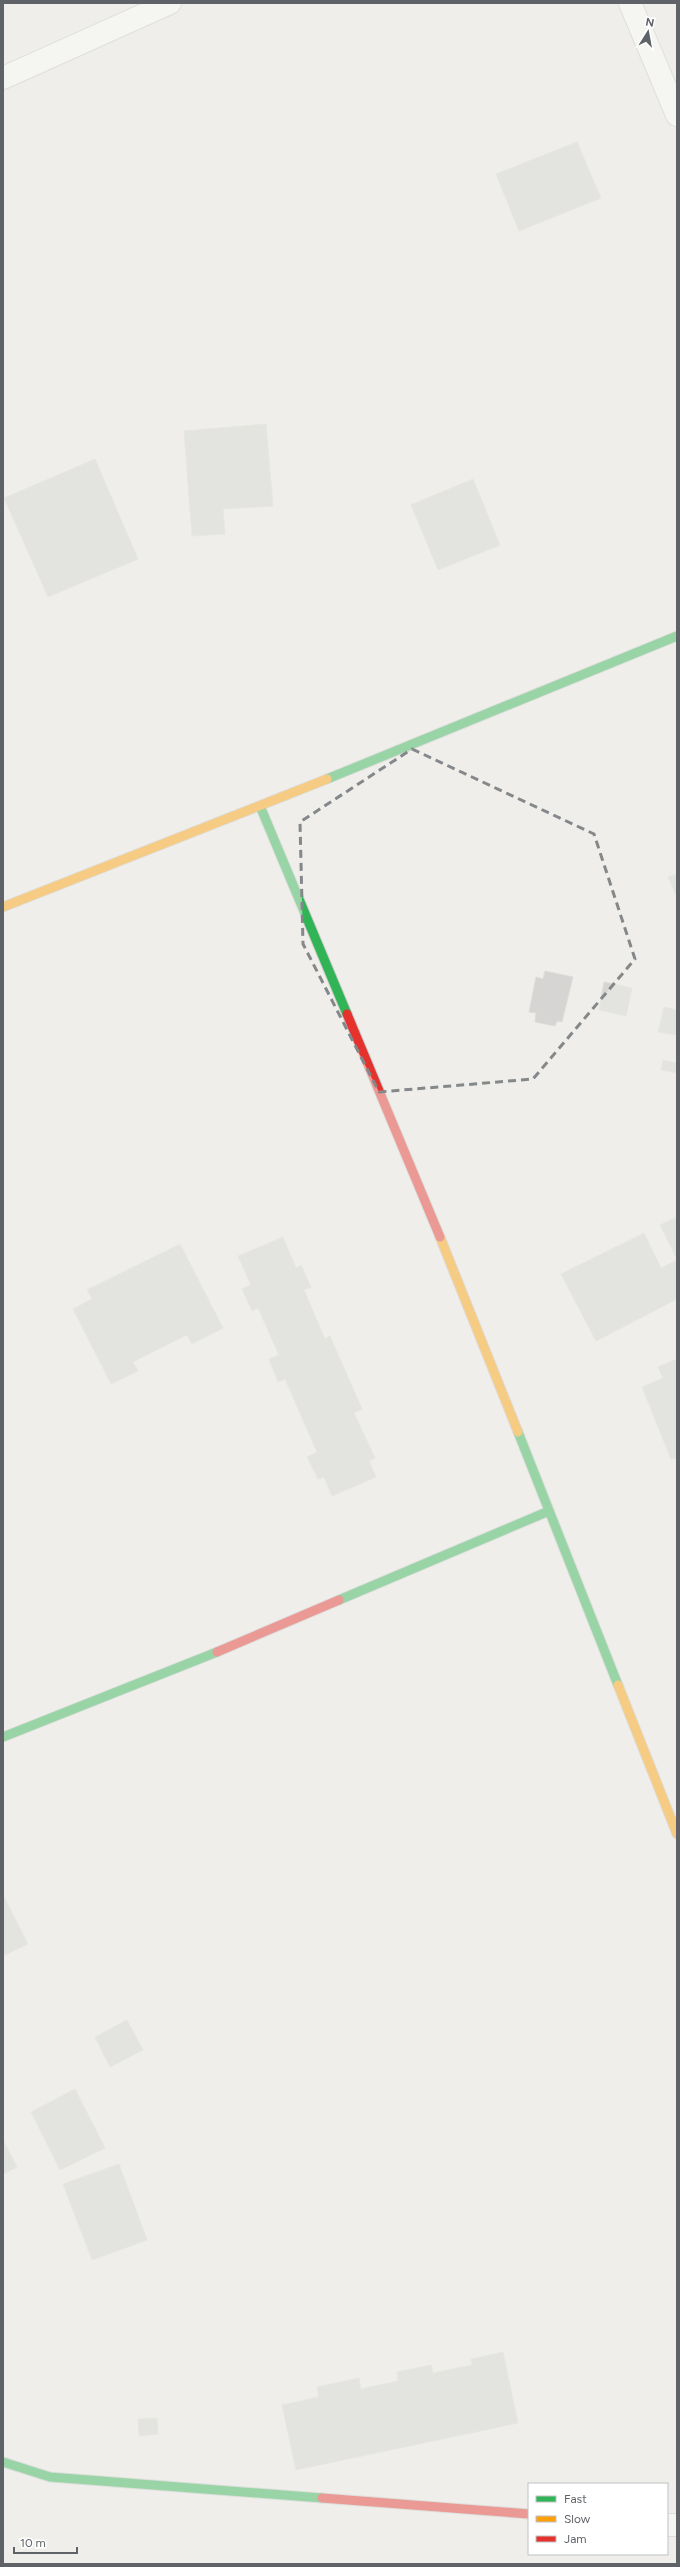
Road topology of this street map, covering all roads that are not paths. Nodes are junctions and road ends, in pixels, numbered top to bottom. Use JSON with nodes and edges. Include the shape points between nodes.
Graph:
{"nodes":[{"id":1,"x":170,"y":3,"type":"edge"},
{"id":2,"x":630,"y":3,"type":"edge"},
{"id":3,"x":3,"y":78,"type":"edge"},
{"id":4,"x":677,"y":115,"type":"edge"},
{"id":5,"x":677,"y":636,"type":"edge"},
{"id":6,"x":260,"y":806,"type":"junction"},
{"id":7,"x":3,"y":907,"type":"edge"},
{"id":8,"x":549,"y":1511,"type":"junction"},
{"id":9,"x":3,"y":1737,"type":"edge"},
{"id":10,"x":677,"y":1834,"type":"edge"},
{"id":11,"x":3,"y":2462,"type":"edge"},
{"id":12,"x":528,"y":2514,"type":"edge"}],
"edges":[{"from":1,"to":3,"type":"street"},
{"from":2,"to":4,"type":"street"},
{"from":5,"to":6,"type":"street"},
{"from":6,"to":7,"type":"street"},
{"from":6,"to":8,"type":"street","via":[[453,1268]]},
{"from":8,"to":9,"type":"street","via":[[145,1682]]},
{"from":8,"to":10,"type":"street"},
{"from":11,"to":12,"type":"street","via":[[50,2477]]}]}
